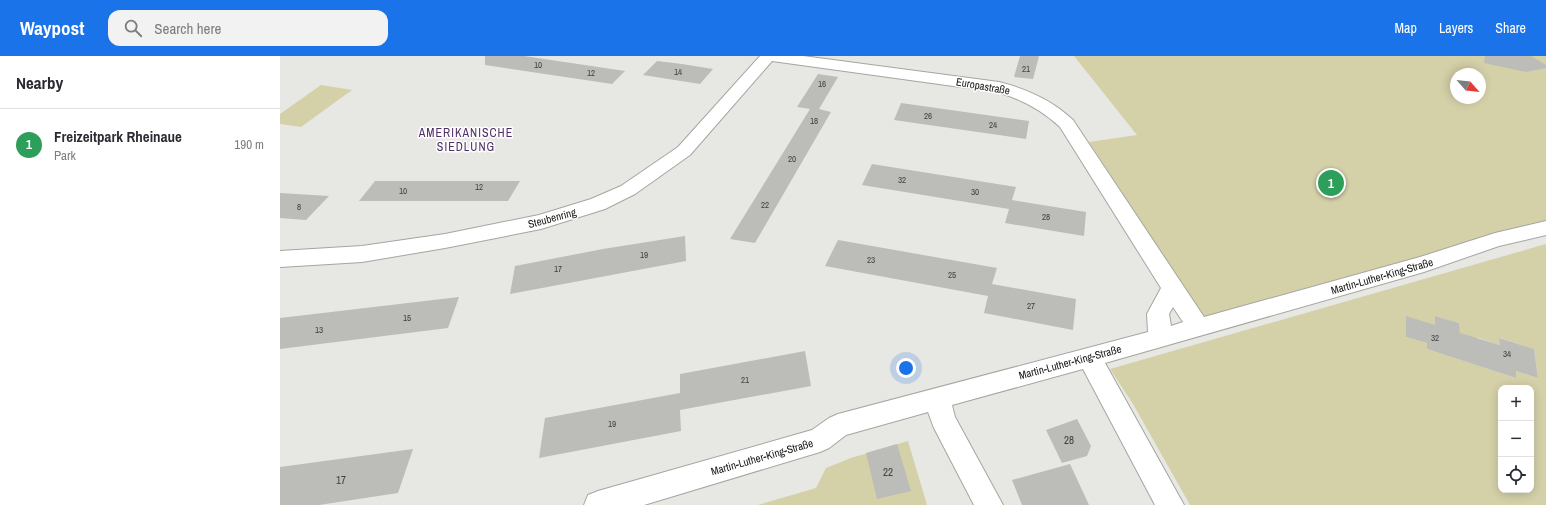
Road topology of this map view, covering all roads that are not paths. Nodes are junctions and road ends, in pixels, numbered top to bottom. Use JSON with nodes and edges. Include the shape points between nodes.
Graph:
{"nodes":[{"id":1,"x":768,"y":56,"type":"edge"},
{"id":2,"x":1546,"y":228,"type":"edge"},
{"id":3,"x":280,"y":259,"type":"edge"},
{"id":4,"x":1172,"y":289,"type":"junction"},
{"id":5,"x":1198,"y":327,"type":"junction"},
{"id":6,"x":1160,"y":338,"type":"junction"},
{"id":7,"x":1089,"y":358,"type":"junction"},
{"id":8,"x":937,"y":398,"type":"junction"},
{"id":9,"x":598,"y":505,"type":"edge"},
{"id":10,"x":989,"y":505,"type":"edge"},
{"id":11,"x":1170,"y":505,"type":"edge"}],
"edges":[{"from":1,"to":3,"type":"street","name":"Steubenring","via":[[684,151],[628,190],[598,204],[541,222],[444,241],[362,254]]},
{"from":1,"to":4,"type":"street","name":"Europastraße","via":[[999,87],[1022,94],[1046,106],[1066,124]]},
{"from":2,"to":5,"type":"street","name":"Martin-Luther-King-Straße","via":[[1495,240],[1424,264]]},
{"from":4,"to":5,"type":"street","name":"Europastraße"},
{"from":4,"to":6,"type":"street","via":[[1158,314]]},
{"from":5,"to":6,"type":"street","name":"Martin-Luther-King-Straße"},
{"from":6,"to":7,"type":"street","name":"Martin-Luther-King-Straße"},
{"from":7,"to":8,"type":"street","name":"Martin-Luther-King-Straße"},
{"from":7,"to":11,"type":"street"},
{"from":8,"to":9,"type":"street","name":"Martin-Luther-King-Straße","via":[[838,426],[820,440]]},
{"from":8,"to":10,"type":"street","via":[[943,420]]}]}
